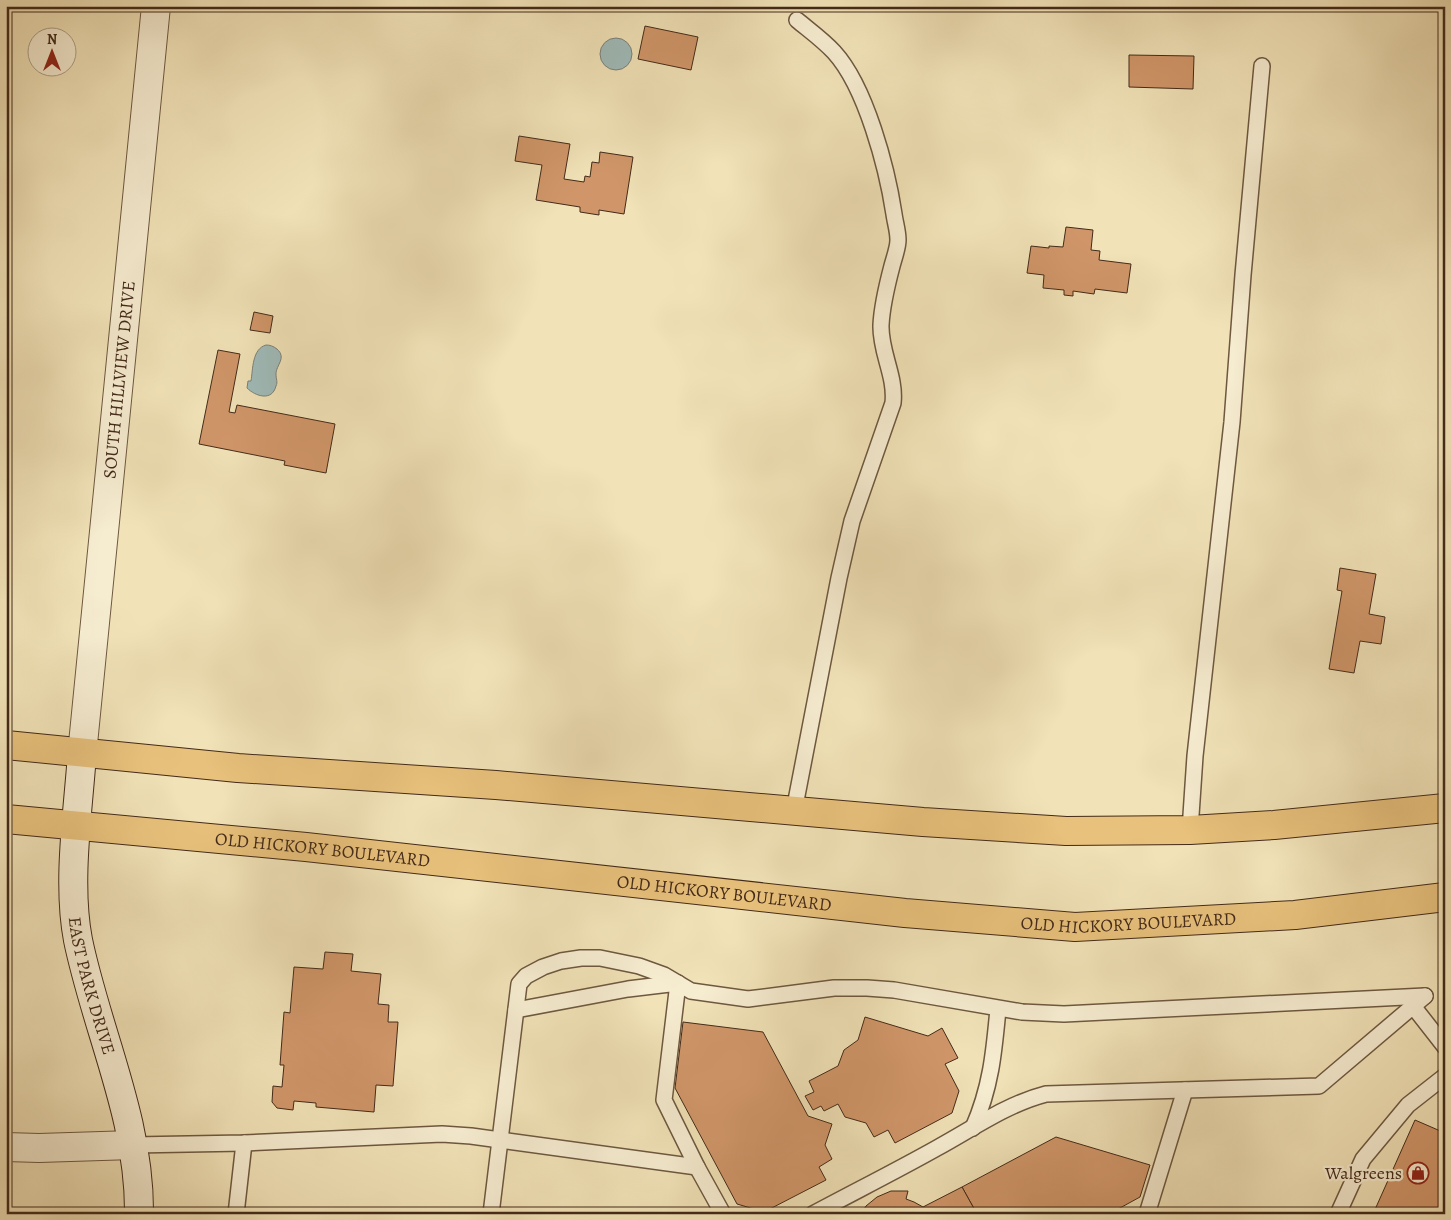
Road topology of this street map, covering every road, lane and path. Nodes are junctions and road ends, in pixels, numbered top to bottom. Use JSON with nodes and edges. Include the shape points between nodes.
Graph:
{"nodes":[{"id":1,"x":156,"y":6,"type":"edge"},
{"id":2,"x":797,"y":20,"type":"dead end"},
{"id":3,"x":1262,"y":66,"type":"dead end"},
{"id":4,"x":6,"y":746,"type":"edge"},
{"id":5,"x":82,"y":754,"type":"junction"},
{"id":6,"x":1445,"y":808,"type":"edge"},
{"id":7,"x":794,"y":811,"type":"junction"},
{"id":8,"x":6,"y":819,"type":"edge"},
{"id":9,"x":76,"y":825,"type":"junction"},
{"id":10,"x":1190,"y":830,"type":"junction"},
{"id":11,"x":1445,"y":897,"type":"edge"},
{"id":12,"x":678,"y":983,"type":"junction"},
{"id":13,"x":1413,"y":1006,"type":"junction"},
{"id":14,"x":998,"y":1008,"type":"junction"},
{"id":15,"x":516,"y":1010,"type":"junction"},
{"id":16,"x":1445,"y":1047,"type":"edge"},
{"id":17,"x":1445,"y":1076,"type":"edge"},
{"id":18,"x":1185,"y":1090,"type":"junction"},
{"id":19,"x":973,"y":1128,"type":"junction"},
{"id":20,"x":500,"y":1140,"type":"junction"},
{"id":21,"x":244,"y":1143,"type":"junction"},
{"id":22,"x":133,"y":1145,"type":"junction"},
{"id":23,"x":6,"y":1147,"type":"edge"},
{"id":24,"x":697,"y":1167,"type":"junction"},
{"id":25,"x":139,"y":1214,"type":"edge"},
{"id":26,"x":236,"y":1214,"type":"edge"},
{"id":27,"x":491,"y":1214,"type":"edge"},
{"id":28,"x":723,"y":1214,"type":"edge"},
{"id":29,"x":813,"y":1214,"type":"edge"},
{"id":30,"x":1147,"y":1214,"type":"edge"},
{"id":31,"x":1338,"y":1214,"type":"edge"}],
"edges":[{"from":1,"to":5,"type":"street","name":"SOUTH HILLVIEW DRIVE"},
{"from":2,"to":7,"type":"lane","via":[[834,53],[861,96],[892,197],[898,241],[881,326],[893,382],[893,403],[852,521]]},
{"from":3,"to":10,"type":"lane","via":[[1232,422],[1195,756]]},
{"from":4,"to":5,"type":"main road"},
{"from":5,"to":7,"type":"main road"},
{"from":5,"to":9,"type":"street","name":"EAST PARK DRIVE"},
{"from":6,"to":10,"type":"main road"},
{"from":7,"to":10,"type":"main road","via":[[1066,831]]},
{"from":8,"to":9,"type":"main road","name":"OLD HICKORY BOULEVARD"},
{"from":9,"to":11,"type":"main road","name":"OLD HICKORY BOULEVARD","via":[[896,912],[1075,927],[1295,915]]},
{"from":9,"to":22,"type":"street","name":"EAST PARK DRIVE","via":[[74,908],[78,939]]},
{"from":12,"to":14,"type":"lane","via":[[691,991],[748,999],[825,989],[867,988]]},
{"from":12,"to":15,"type":"lane"},
{"from":12,"to":15,"type":"lane","via":[[639,966],[600,958],[561,961],[526,976],[519,984]]},
{"from":12,"to":24,"type":"lane","via":[[664,1100]]},
{"from":13,"to":14,"type":"lane","via":[[1425,996],[1064,1014]]},
{"from":13,"to":16,"type":"lane"},
{"from":13,"to":18,"type":"lane","via":[[1319,1086]]},
{"from":14,"to":19,"type":"lane","via":[[993,1064]]},
{"from":15,"to":20,"type":"lane"},
{"from":17,"to":31,"type":"lane","via":[[1408,1106],[1362,1158]]},
{"from":18,"to":19,"type":"lane","via":[[1046,1094],[1029,1098]]},
{"from":18,"to":30,"type":"lane"},
{"from":19,"to":29,"type":"lane"},
{"from":20,"to":21,"type":"lane","via":[[442,1134]]},
{"from":20,"to":24,"type":"lane"},
{"from":20,"to":27,"type":"lane"},
{"from":21,"to":22,"type":"lane"},
{"from":21,"to":26,"type":"lane"},
{"from":22,"to":23,"type":"street"},
{"from":22,"to":25,"type":"street","name":"EAST PARK DRIVE","via":[[140,1196]]},
{"from":24,"to":28,"type":"lane"}]}
